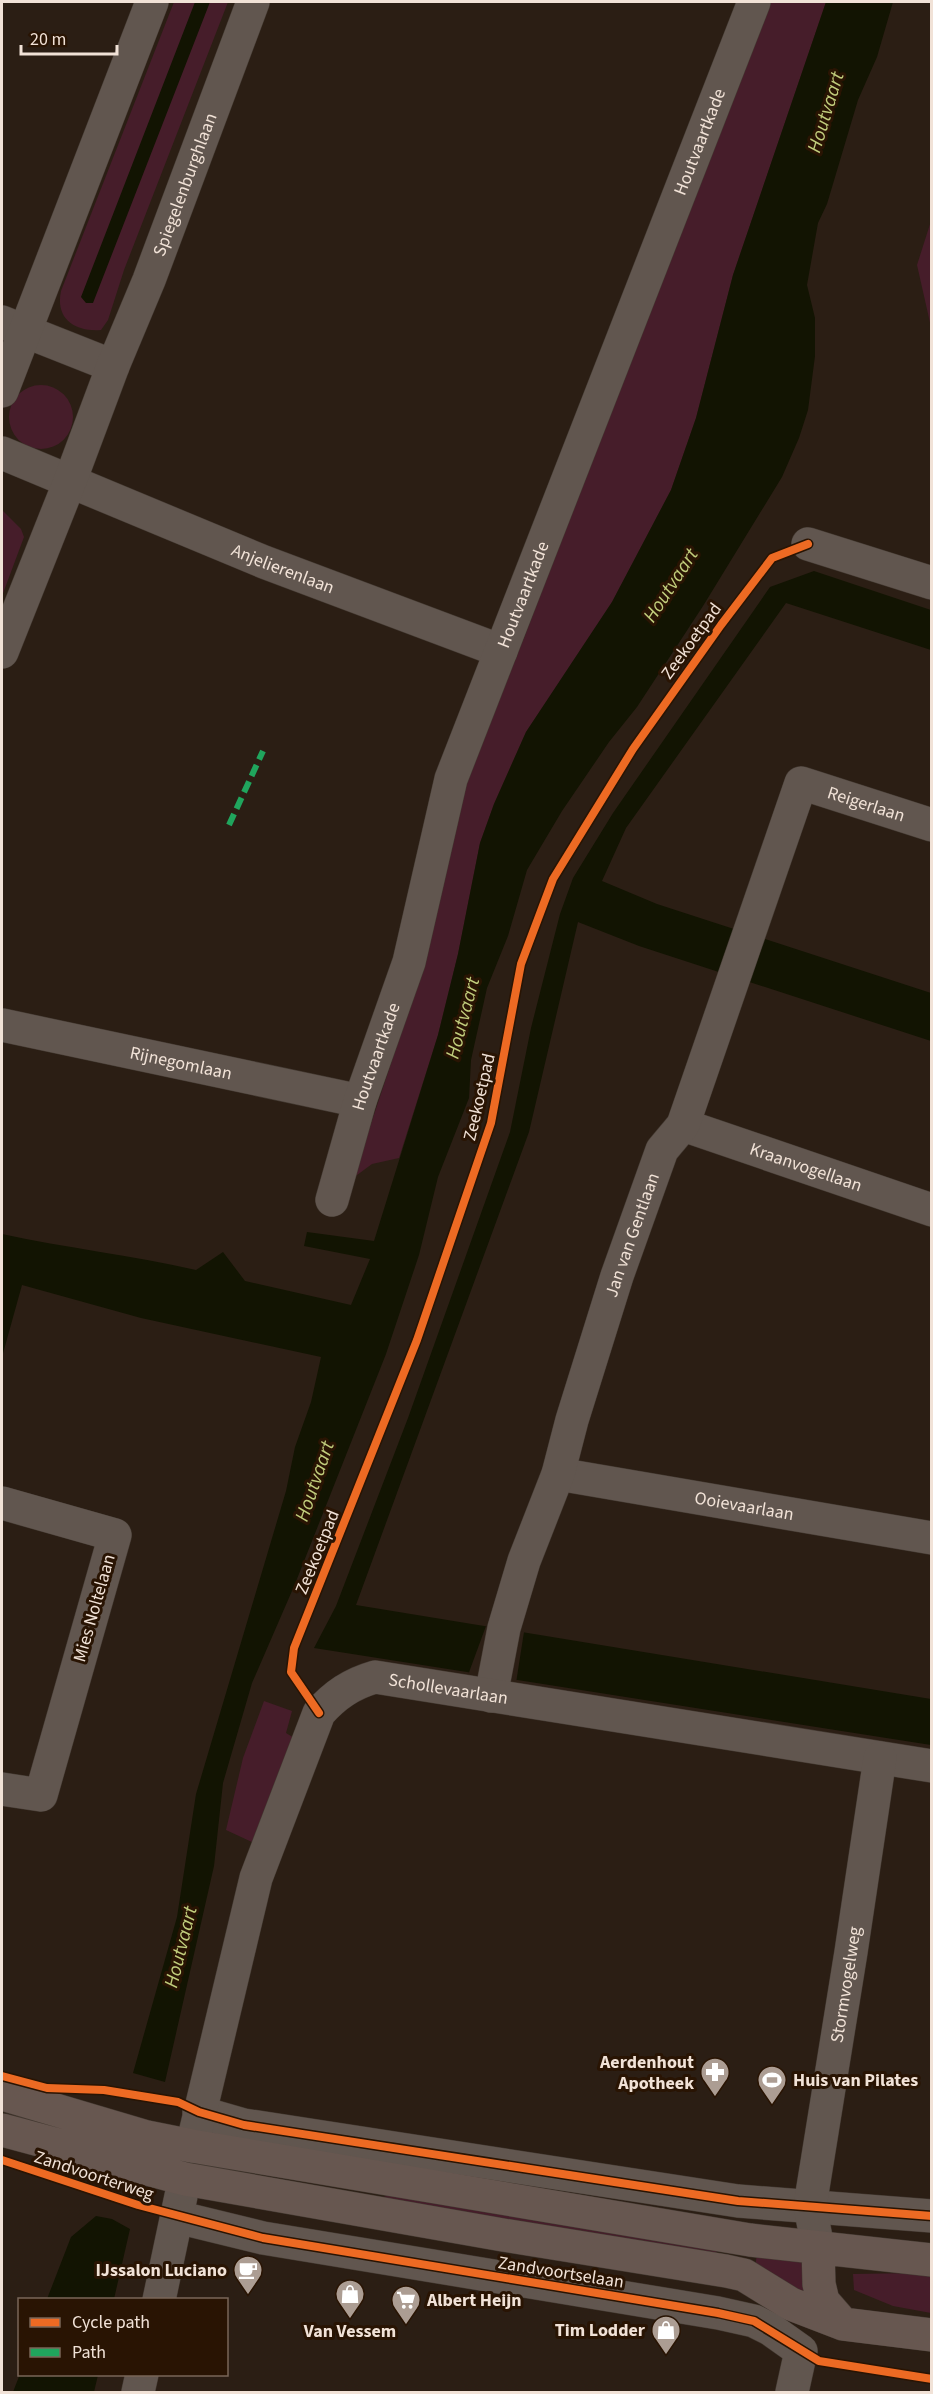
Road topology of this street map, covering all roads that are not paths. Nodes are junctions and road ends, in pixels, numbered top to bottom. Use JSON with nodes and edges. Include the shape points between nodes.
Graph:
{"nodes":[{"id":1,"x":152,"y":2,"type":"edge"},
{"id":2,"x":253,"y":2,"type":"edge"},
{"id":3,"x":754,"y":2,"type":"edge"},
{"id":4,"x":13,"y":327,"type":"edge"},
{"id":5,"x":113,"y":366,"type":"junction"},
{"id":6,"x":2,"y":391,"type":"edge"},
{"id":7,"x":2,"y":453,"type":"edge"},
{"id":8,"x":70,"y":481,"type":"junction"},
{"id":9,"x":808,"y":544,"type":"dead end"},
{"id":10,"x":932,"y":583,"type":"edge"},
{"id":11,"x":501,"y":651,"type":"junction"},
{"id":12,"x":2,"y":652,"type":"edge"},
{"id":13,"x":801,"y":783,"type":"joint"},
{"id":14,"x":932,"y":825,"type":"edge"},
{"id":15,"x":2,"y":1025,"type":"edge"},
{"id":16,"x":360,"y":1101,"type":"junction"},
{"id":17,"x":683,"y":1125,"type":"junction"},
{"id":18,"x":332,"y":1200,"type":"dead end"},
{"id":19,"x":932,"y":1210,"type":"edge"},
{"id":20,"x":558,"y":1474,"type":"junction"},
{"id":21,"x":2,"y":1503,"type":"edge"},
{"id":22,"x":932,"y":1538,"type":"edge"},
{"id":23,"x":493,"y":1689,"type":"junction"},
{"id":24,"x":880,"y":1758,"type":"junction"},
{"id":25,"x":932,"y":1766,"type":"edge"},
{"id":26,"x":2,"y":1789,"type":"edge"},
{"id":27,"x":2,"y":2094,"type":"edge"},
{"id":28,"x":199,"y":2112,"type":"junction"},
{"id":29,"x":2,"y":2130,"type":"edge"},
{"id":30,"x":192,"y":2146,"type":"junction"},
{"id":31,"x":122,"y":2164,"type":"joint"},
{"id":32,"x":185,"y":2179,"type":"junction"},
{"id":33,"x":810,"y":2206,"type":"junction"},
{"id":34,"x":932,"y":2216,"type":"edge"},
{"id":35,"x":177,"y":2217,"type":"junction"},
{"id":36,"x":818,"y":2248,"type":"junction"},
{"id":37,"x":932,"y":2260,"type":"edge"},
{"id":38,"x":159,"y":2298,"type":"edge"},
{"id":39,"x":843,"y":2324,"type":"junction"},
{"id":40,"x":932,"y":2335,"type":"edge"},
{"id":41,"x":142,"y":2376,"type":"edge"},
{"id":42,"x":138,"y":2392,"type":"edge"},
{"id":43,"x":792,"y":2392,"type":"edge"}],
"edges":[{"from":1,"to":4,"type":"street"},
{"from":2,"to":5,"type":"street","name":"Spiegelenburghlaan"},
{"from":3,"to":11,"type":"street","name":"Houtvaartkade"},
{"from":4,"to":5,"type":"street"},
{"from":4,"to":6,"type":"street"},
{"from":5,"to":8,"type":"street","name":"Spiegelenburghlaan"},
{"from":7,"to":8,"type":"street","name":"Anjelierenlaan"},
{"from":8,"to":11,"type":"street","name":"Anjelierenlaan","via":[[264,562]]},
{"from":8,"to":12,"type":"street"},
{"from":9,"to":10,"type":"street"},
{"from":11,"to":16,"type":"street","name":"Houtvaartkade","via":[[451,779],[409,962]]},
{"from":13,"to":14,"type":"street","name":"Reigerlaan"},
{"from":13,"to":17,"type":"street","name":"Jan van Gentlaan"},
{"from":15,"to":16,"type":"street","name":"Rijnegomlaan"},
{"from":16,"to":18,"type":"street","name":"Houtvaartkade"},
{"from":17,"to":19,"type":"street","name":"Kraanvogellaan"},
{"from":17,"to":20,"type":"street","name":"Jan van Gentlaan","via":[[662,1150],[617,1276]]},
{"from":20,"to":22,"type":"street","name":"Ooievaarlaan"},
{"from":20,"to":23,"type":"street","name":"Jan van Gentlaan","via":[[524,1561],[504,1628]]},
{"from":21,"to":26,"type":"street","name":"Mies Noltelaan","via":[[115,1535],[40,1795]]},
{"from":23,"to":24,"type":"street","name":"Schollevaarlaan"},
{"from":23,"to":28,"type":"street","name":"Schollevaarlaan","via":[[375,1677],[355,1683],[319,1713],[256,1878]]},
{"from":24,"to":25,"type":"street","name":"Schollevaarlaan"},
{"from":24,"to":33,"type":"street","name":"Stormvogelweg"},
{"from":27,"to":30,"type":"main road"},
{"from":28,"to":30,"type":"street"},
{"from":28,"to":33,"type":"street","via":[[244,2125],[738,2201]]},
{"from":29,"to":31,"type":"main road","name":"Zandvoorterweg"},
{"from":30,"to":32,"type":"main road"},
{"from":30,"to":36,"type":"main road","via":[[750,2240]]},
{"from":31,"to":32,"type":"main road","name":"Zandvoortselaan"},
{"from":32,"to":35,"type":"street"},
{"from":32,"to":39,"type":"main road","name":"Zandvoortselaan","via":[[726,2271],[744,2275],[791,2304]]},
{"from":33,"to":34,"type":"street"},
{"from":33,"to":36,"type":"street","name":"Stormvogelweg"},
{"from":35,"to":38,"type":"street"},
{"from":35,"to":43,"type":"street","name":"Zandvoortselaan","via":[[263,2238],[754,2321],[801,2351]]},
{"from":36,"to":37,"type":"main road"},
{"from":36,"to":39,"type":"main road","via":[[823,2301]]},
{"from":39,"to":40,"type":"main road","name":"Zandvoortselaan"},
{"from":41,"to":42,"type":"street"}]}
